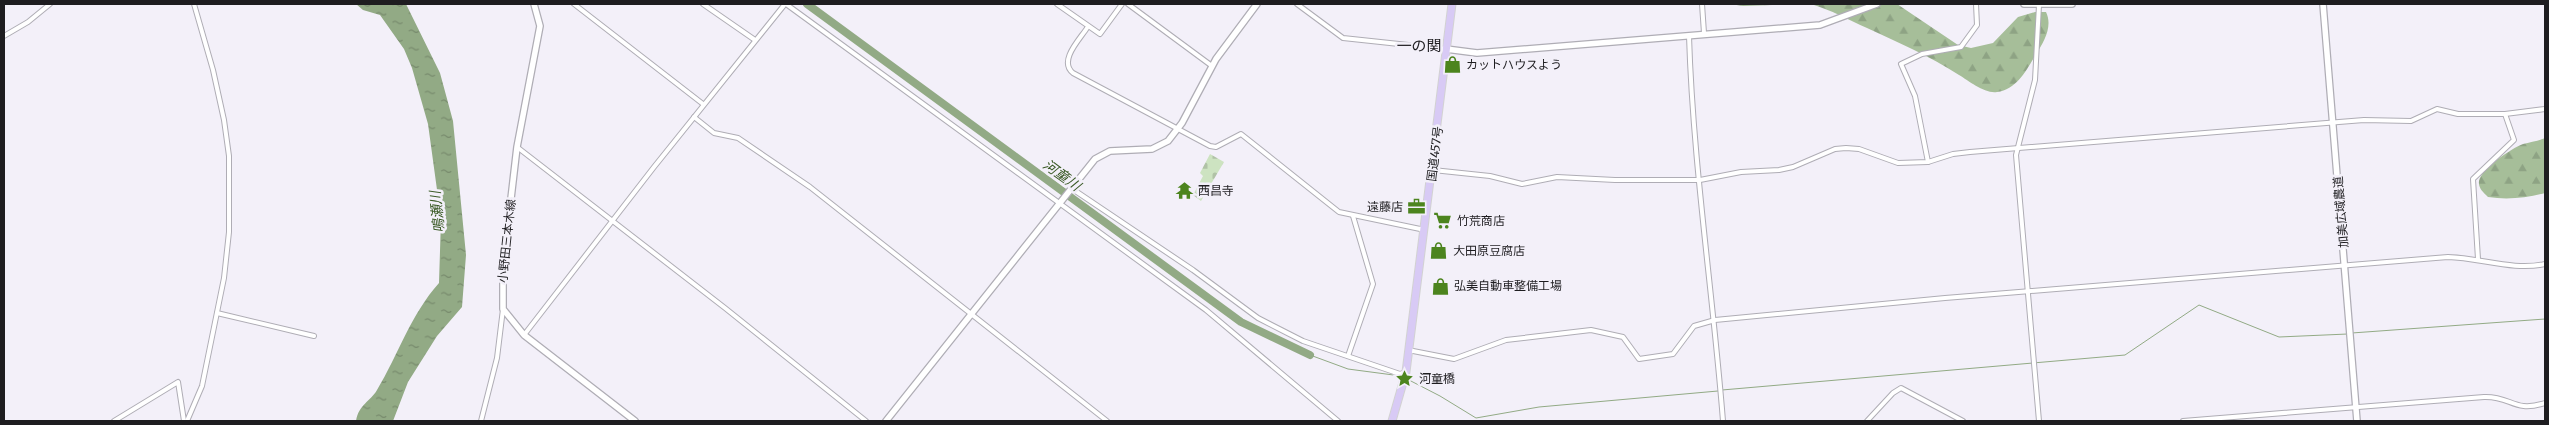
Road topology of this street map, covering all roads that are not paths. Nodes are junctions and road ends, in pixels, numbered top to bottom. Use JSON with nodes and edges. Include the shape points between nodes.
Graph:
{"nodes":[{"id":1,"x":50,"y":4,"type":"edge"},
{"id":2,"x":194,"y":4,"type":"edge"},
{"id":3,"x":574,"y":4,"type":"edge"},
{"id":4,"x":703,"y":4,"type":"edge"},
{"id":5,"x":786,"y":4,"type":"edge"},
{"id":6,"x":1057,"y":4,"type":"edge"},
{"id":7,"x":1122,"y":4,"type":"edge"},
{"id":8,"x":1128,"y":4,"type":"edge"},
{"id":9,"x":1258,"y":4,"type":"edge"},
{"id":10,"x":1297,"y":4,"type":"edge"},
{"id":11,"x":1452,"y":4,"type":"edge"},
{"id":12,"x":1702,"y":4,"type":"edge"},
{"id":13,"x":1877,"y":4,"type":"edge"},
{"id":14,"x":1976,"y":4,"type":"edge"},
{"id":15,"x":2024,"y":4,"type":"edge"},
{"id":16,"x":2072,"y":4,"type":"edge"},
{"id":17,"x":2323,"y":4,"type":"edge"},
{"id":18,"x":536,"y":5,"type":"edge"},
{"id":19,"x":2039,"y":5,"type":"junction"},
{"id":20,"x":1088,"y":28,"type":"junction"},
{"id":21,"x":1704,"y":33,"type":"junction"},
{"id":22,"x":4,"y":36,"type":"edge"},
{"id":23,"x":1689,"y":36,"type":"junction"},
{"id":24,"x":754,"y":40,"type":"junction"},
{"id":25,"x":1446,"y":49,"type":"junction"},
{"id":26,"x":1212,"y":66,"type":"junction"},
{"id":27,"x":703,"y":104,"type":"junction"},
{"id":28,"x":2545,"y":109,"type":"edge"},
{"id":29,"x":2505,"y":114,"type":"junction"},
{"id":30,"x":694,"y":117,"type":"junction"},
{"id":31,"x":2333,"y":124,"type":"junction"},
{"id":32,"x":1178,"y":129,"type":"junction"},
{"id":33,"x":517,"y":147,"type":"junction"},
{"id":34,"x":2016,"y":148,"type":"junction"},
{"id":35,"x":1928,"y":162,"type":"junction"},
{"id":36,"x":1433,"y":170,"type":"junction"},
{"id":37,"x":1700,"y":180,"type":"junction"},
{"id":38,"x":1070,"y":189,"type":"junction"},
{"id":39,"x":1060,"y":203,"type":"junction"},
{"id":40,"x":1353,"y":216,"type":"junction"},
{"id":41,"x":613,"y":221,"type":"junction"},
{"id":42,"x":1425,"y":230,"type":"junction"},
{"id":43,"x":2478,"y":259,"type":"junction"},
{"id":44,"x":2545,"y":264,"type":"edge"},
{"id":45,"x":2345,"y":265,"type":"junction"},
{"id":46,"x":2027,"y":291,"type":"junction"},
{"id":47,"x":503,"y":309,"type":"junction"},
{"id":48,"x":217,"y":314,"type":"junction"},
{"id":49,"x":971,"y":314,"type":"junction"},
{"id":50,"x":1715,"y":320,"type":"junction"},
{"id":51,"x":524,"y":335,"type":"junction"},
{"id":52,"x":314,"y":336,"type":"dead end"},
{"id":53,"x":1408,"y":350,"type":"junction"},
{"id":54,"x":1348,"y":356,"type":"junction"},
{"id":55,"x":1406,"y":373,"type":"junction"},
{"id":56,"x":2545,"y":403,"type":"edge"},
{"id":57,"x":2357,"y":407,"type":"junction"},
{"id":58,"x":1332,"y":420,"type":"edge"},
{"id":59,"x":114,"y":421,"type":"edge"},
{"id":60,"x":186,"y":421,"type":"edge"},
{"id":61,"x":482,"y":421,"type":"edge"},
{"id":62,"x":635,"y":421,"type":"edge"},
{"id":63,"x":866,"y":421,"type":"edge"},
{"id":64,"x":886,"y":421,"type":"edge"},
{"id":65,"x":1107,"y":421,"type":"edge"},
{"id":66,"x":1338,"y":421,"type":"edge"},
{"id":67,"x":1392,"y":421,"type":"edge"},
{"id":68,"x":1723,"y":421,"type":"edge"},
{"id":69,"x":1867,"y":421,"type":"edge"},
{"id":70,"x":1963,"y":421,"type":"edge"},
{"id":71,"x":2040,"y":421,"type":"edge"},
{"id":72,"x":2183,"y":421,"type":"edge"},
{"id":73,"x":2357,"y":421,"type":"edge"}],
"edges":[{"from":1,"to":22,"type":"street"},
{"from":2,"to":48,"type":"street","via":[[215,78],[229,156],[227,258]]},
{"from":3,"to":27,"type":"street"},
{"from":4,"to":24,"type":"street"},
{"from":5,"to":24,"type":"street"},
{"from":5,"to":39,"type":"street"},
{"from":6,"to":20,"type":"street"},
{"from":7,"to":20,"type":"street","via":[[1100,34]]},
{"from":8,"to":26,"type":"street"},
{"from":9,"to":26,"type":"street"},
{"from":10,"to":25,"type":"street","via":[[1343,38]]},
{"from":11,"to":25,"type":"highway","name":"国道457号"},
{"from":12,"to":21,"type":"street"},
{"from":13,"to":21,"type":"street","via":[[1820,25]]},
{"from":14,"to":35,"type":"street","via":[[1977,25],[1960,47],[1922,54],[1901,64],[1914,96]]},
{"from":15,"to":19,"type":"street"},
{"from":16,"to":19,"type":"street"},
{"from":17,"to":31,"type":"street","name":"加美広域農道"},
{"from":18,"to":33,"type":"street","name":"小野田三本木線","via":[[540,18],[539,34]]},
{"from":19,"to":34,"type":"street","via":[[2034,93]]},
{"from":20,"to":32,"type":"street","via":[[1068,59],[1070,71]]},
{"from":21,"to":23,"type":"street"},
{"from":23,"to":25,"type":"street","via":[[1476,53]]},
{"from":23,"to":37,"type":"street","via":[[1692,112]]},
{"from":24,"to":27,"type":"street"},
{"from":25,"to":36,"type":"highway","name":"国道457号"},
{"from":26,"to":32,"type":"street"},
{"from":27,"to":30,"type":"street"},
{"from":28,"to":29,"type":"street"},
{"from":29,"to":31,"type":"street","via":[[2458,114],[2436,109],[2411,121],[2364,120]]},
{"from":29,"to":43,"type":"street","via":[[2514,140],[2473,178]]},
{"from":30,"to":41,"type":"street"},
{"from":30,"to":49,"type":"street","via":[[714,133],[738,138],[810,188]]},
{"from":31,"to":34,"type":"street"},
{"from":31,"to":45,"type":"street","name":"加美広域農道"},
{"from":32,"to":38,"type":"street","via":[[1168,141],[1152,149],[1110,151],[1099,155]]},
{"from":32,"to":40,"type":"street","via":[[1214,147],[1241,134],[1339,212]]},
{"from":33,"to":41,"type":"street"},
{"from":33,"to":47,"type":"street","name":"小野田三本木線","via":[[503,267]]},
{"from":34,"to":35,"type":"street","via":[[1953,154]]},
{"from":34,"to":46,"type":"street"},
{"from":35,"to":37,"type":"street","via":[[1892,162],[1846,148],[1835,149],[1793,167]]},
{"from":36,"to":37,"type":"street","via":[[1490,176],[1522,184],[1558,177]]},
{"from":36,"to":42,"type":"highway","name":"国道457号"},
{"from":37,"to":50,"type":"street"},
{"from":38,"to":39,"type":"street"},
{"from":38,"to":54,"type":"street","via":[[1193,270],[1258,318],[1304,341]]},
{"from":39,"to":49,"type":"street"},
{"from":39,"to":58,"type":"street","via":[[1206,310]]},
{"from":40,"to":42,"type":"street"},
{"from":40,"to":54,"type":"street","via":[[1373,284]]},
{"from":41,"to":51,"type":"street"},
{"from":41,"to":63,"type":"street"},
{"from":42,"to":53,"type":"highway","name":"国道457号"},
{"from":43,"to":44,"type":"street","via":[[2521,267]]},
{"from":43,"to":45,"type":"street","via":[[2448,257]]},
{"from":45,"to":46,"type":"street"},
{"from":45,"to":57,"type":"street","name":"加美広域農道"},
{"from":46,"to":50,"type":"street"},
{"from":46,"to":71,"type":"street"},
{"from":47,"to":51,"type":"street"},
{"from":47,"to":61,"type":"street","via":[[497,358]]},
{"from":48,"to":52,"type":"street"},
{"from":48,"to":60,"type":"street","via":[[202,386]]},
{"from":49,"to":64,"type":"street"},
{"from":49,"to":65,"type":"street"},
{"from":50,"to":53,"type":"street","via":[[1694,326],[1673,354],[1655,358],[1639,359],[1622,337],[1591,330],[1506,340],[1454,359]]},
{"from":50,"to":68,"type":"street"},
{"from":51,"to":62,"type":"street"},
{"from":53,"to":55,"type":"highway","name":"国道457号"},
{"from":54,"to":55,"type":"street","via":[[1400,374]]},
{"from":55,"to":67,"type":"highway","name":"国道457号"},
{"from":56,"to":57,"type":"street","via":[[2526,408],[2484,397]]},
{"from":57,"to":72,"type":"street"},
{"from":57,"to":73,"type":"street","name":"加美広域農道"},
{"from":58,"to":66,"type":"street"},
{"from":59,"to":60,"type":"street","via":[[178,382]]},
{"from":69,"to":70,"type":"street","via":[[1901,388]]}]}
